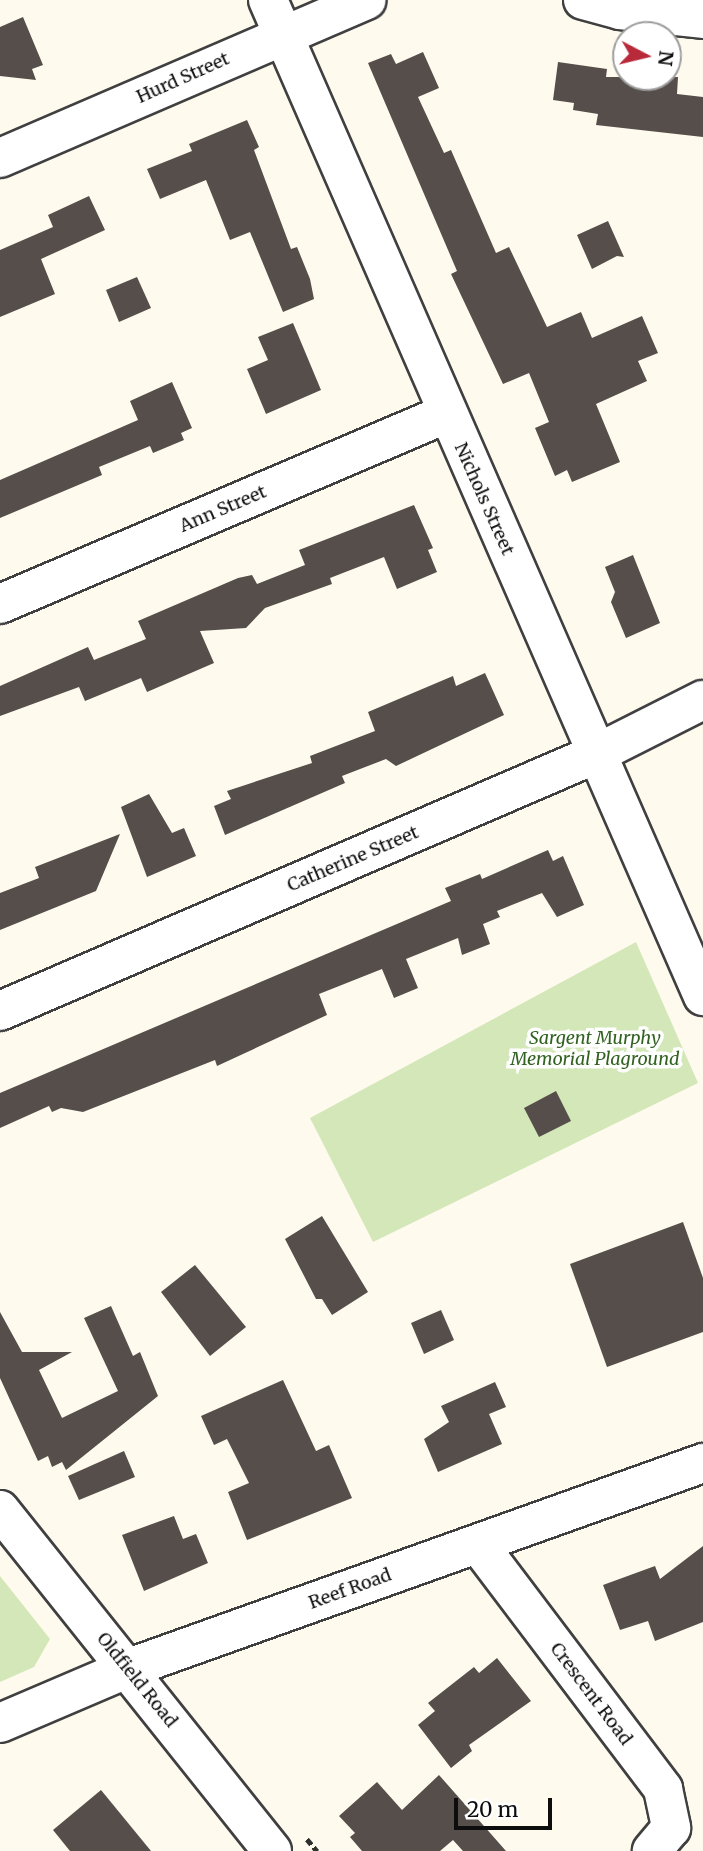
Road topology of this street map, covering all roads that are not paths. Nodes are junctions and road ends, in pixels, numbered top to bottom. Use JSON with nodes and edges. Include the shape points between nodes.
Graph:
{"nodes":[{"id":1,"x":366,"y":0,"type":"edge"},
{"id":2,"x":583,"y":0,"type":"edge"},
{"id":3,"x":275,"y":17,"type":"edge"},
{"id":4,"x":703,"y":19,"type":"edge"},
{"id":5,"x":0,"y":158,"type":"edge"},
{"id":6,"x":447,"y":413,"type":"junction"},
{"id":7,"x":0,"y":604,"type":"edge"},
{"id":8,"x":703,"y":700,"type":"edge"},
{"id":9,"x":596,"y":754,"type":"junction"},
{"id":10,"x":699,"y":975,"type":"edge"},
{"id":11,"x":0,"y":1011,"type":"edge"},
{"id":12,"x":703,"y":1463,"type":"edge"},
{"id":13,"x":0,"y":1510,"type":"edge"},
{"id":14,"x":478,"y":1544,"type":"junction"},
{"id":15,"x":129,"y":1668,"type":"junction"},
{"id":16,"x":0,"y":1723,"type":"edge"},
{"id":17,"x":272,"y":1851,"type":"edge"},
{"id":18,"x":652,"y":1851,"type":"edge"}],
"edges":[{"from":1,"to":3,"type":"street","name":"Hurd Street"},
{"from":2,"to":4,"type":"street","via":[[620,10]]},
{"from":3,"to":5,"type":"street","name":"Hurd Street"},
{"from":3,"to":6,"type":"street","name":"Nichols Street"},
{"from":6,"to":7,"type":"street","name":"Ann Street"},
{"from":6,"to":9,"type":"street","name":"Nichols Street"},
{"from":8,"to":9,"type":"street","name":"Catherine Street"},
{"from":9,"to":10,"type":"street","name":"Nichols Street"},
{"from":9,"to":11,"type":"street","name":"Catherine Street"},
{"from":12,"to":14,"type":"street","name":"Reef Road"},
{"from":13,"to":15,"type":"street","name":"Oldfield Road"},
{"from":14,"to":15,"type":"street","name":"Reef Road"},
{"from":14,"to":18,"type":"street","name":"Crescent Road","via":[[663,1789],[671,1828]]},
{"from":15,"to":16,"type":"street","name":"Reef Road"},
{"from":15,"to":17,"type":"street","name":"Oldfield Road"}]}
